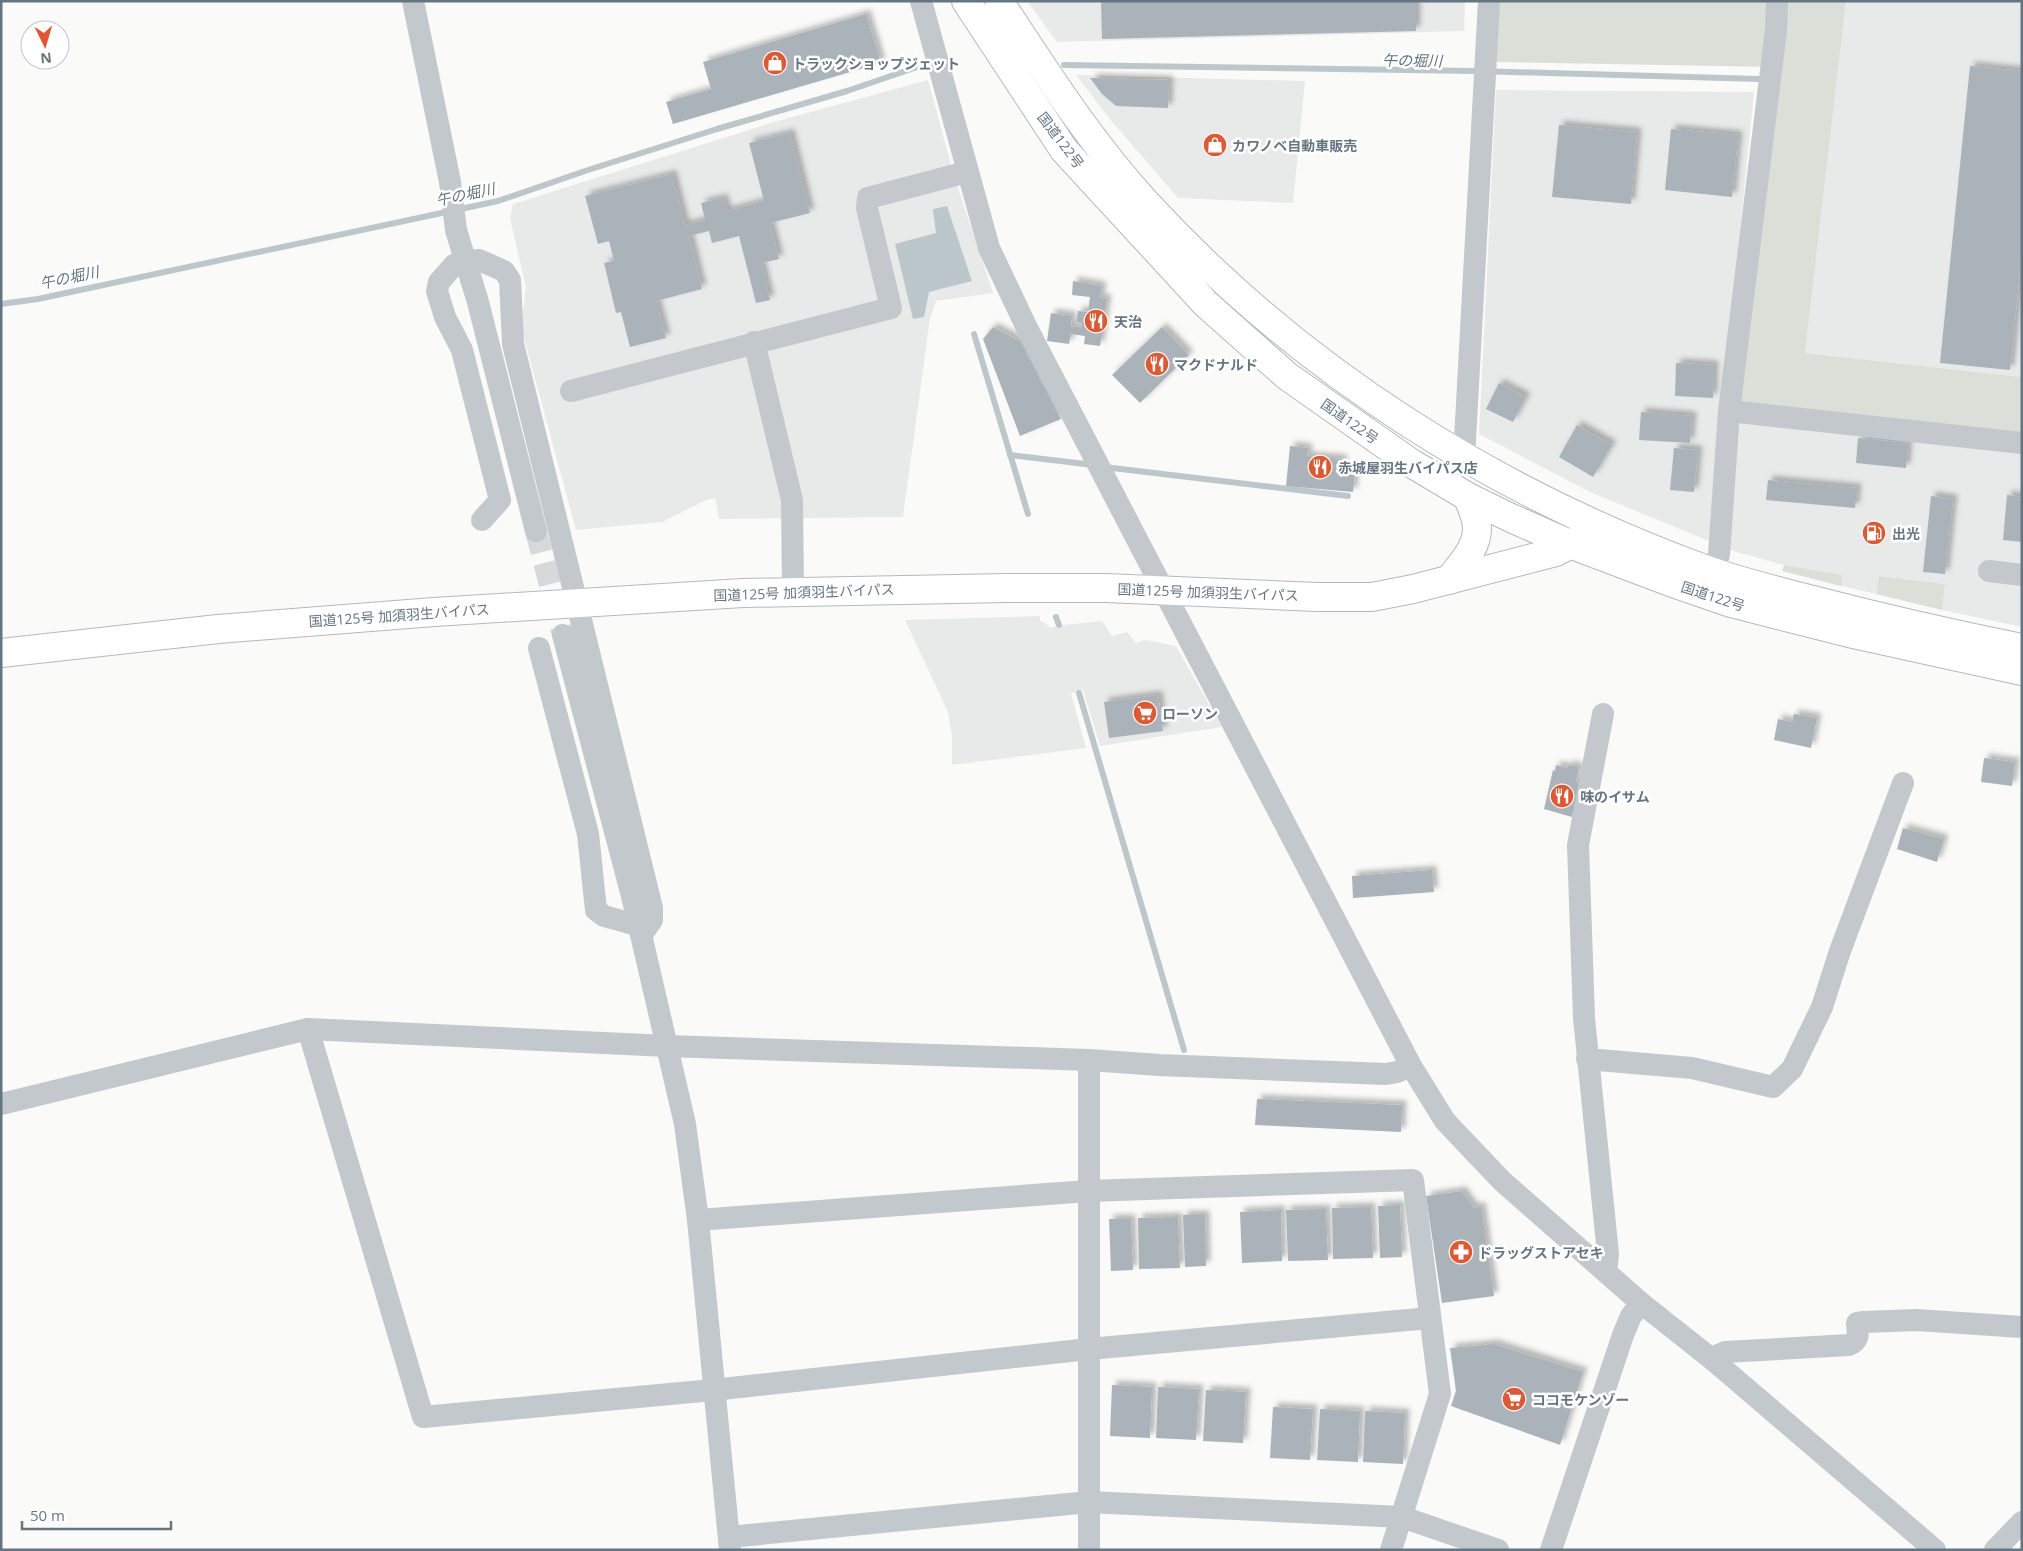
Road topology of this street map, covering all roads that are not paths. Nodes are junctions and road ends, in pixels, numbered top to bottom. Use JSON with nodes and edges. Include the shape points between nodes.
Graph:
{"nodes":[{"id":1,"x":413,"y":1,"type":"edge"},
{"id":2,"x":921,"y":1,"type":"edge"},
{"id":3,"x":966,"y":1,"type":"edge"},
{"id":4,"x":999,"y":1,"type":"edge"},
{"id":5,"x":1489,"y":1,"type":"edge"},
{"id":6,"x":1777,"y":1,"type":"edge"},
{"id":7,"x":967,"y":172,"type":"junction"},
{"id":8,"x":466,"y":261,"type":"junction"},
{"id":9,"x":754,"y":342,"type":"junction"},
{"id":10,"x":571,"y":391,"type":"dead end"},
{"id":11,"x":1729,"y":412,"type":"junction"},
{"id":12,"x":2016,"y":450,"type":"edge"},
{"id":13,"x":1464,"y":458,"type":"junction"},
{"id":14,"x":1468,"y":497,"type":"junction"},
{"id":15,"x":482,"y":520,"type":"dead end"},
{"id":16,"x":1592,"y":523,"type":"junction"},
{"id":17,"x":536,"y":531,"type":"tunnel mouth"},
{"id":18,"x":1572,"y":545,"type":"junction"},
{"id":19,"x":1989,"y":571,"type":"dead end"},
{"id":20,"x":1712,"y":572,"type":"junction"},
{"id":21,"x":2022,"y":575,"type":"edge"},
{"id":22,"x":1449,"y":580,"type":"junction"},
{"id":23,"x":793,"y":591,"type":"junction"},
{"id":24,"x":1164,"y":591,"type":"junction"},
{"id":25,"x":577,"y":603,"type":"junction"},
{"id":26,"x":563,"y":635,"type":"tunnel mouth"},
{"id":27,"x":539,"y":648,"type":"dead end"},
{"id":28,"x":2022,"y":648,"type":"edge"},
{"id":29,"x":1,"y":653,"type":"edge"},
{"id":30,"x":2022,"y":671,"type":"edge"},
{"id":31,"x":1603,"y":714,"type":"dead end"},
{"id":32,"x":1903,"y":783,"type":"dead end"},
{"id":33,"x":641,"y":930,"type":"junction"},
{"id":34,"x":308,"y":1029,"type":"junction"},
{"id":35,"x":666,"y":1046,"type":"junction"},
{"id":36,"x":1587,"y":1059,"type":"junction"},
{"id":37,"x":1089,"y":1060,"type":"junction"},
{"id":38,"x":1411,"y":1066,"type":"junction"},
{"id":39,"x":1,"y":1104,"type":"edge"},
{"id":40,"x":1088,"y":1191,"type":"junction"},
{"id":41,"x":698,"y":1220,"type":"junction"},
{"id":42,"x":1604,"y":1270,"type":"junction"},
{"id":43,"x":1641,"y":1303,"type":"junction"},
{"id":44,"x":1430,"y":1318,"type":"junction"},
{"id":45,"x":2022,"y":1327,"type":"edge"},
{"id":46,"x":1089,"y":1349,"type":"junction"},
{"id":47,"x":1713,"y":1360,"type":"junction"},
{"id":48,"x":713,"y":1390,"type":"junction"},
{"id":49,"x":1089,"y":1502,"type":"junction"},
{"id":50,"x":1402,"y":1517,"type":"junction"},
{"id":51,"x":2022,"y":1522,"type":"edge"},
{"id":52,"x":729,"y":1544,"type":"edge"},
{"id":53,"x":1089,"y":1550,"type":"edge"},
{"id":54,"x":1391,"y":1550,"type":"edge"},
{"id":55,"x":1498,"y":1550,"type":"edge"},
{"id":56,"x":1550,"y":1550,"type":"edge"},
{"id":57,"x":1935,"y":1550,"type":"edge"},
{"id":58,"x":1995,"y":1550,"type":"edge"}],
"edges":[{"from":1,"to":8,"type":"street","via":[[450,182],[456,230]]},
{"from":2,"to":7,"type":"street"},
{"from":3,"to":14,"type":"highway","name":"国道122号","via":[[1064,150],[1206,304],[1287,376],[1411,463]]},
{"from":4,"to":13,"type":"highway","name":"国道122号","via":[[1086,133],[1147,204],[1233,290],[1346,381]]},
{"from":5,"to":13,"type":"street"},
{"from":6,"to":11,"type":"street"},
{"from":7,"to":9,"type":"street","via":[[868,198],[867,208],[891,308]]},
{"from":7,"to":24,"type":"street","via":[[989,248]]},
{"from":8,"to":15,"type":"street","via":[[445,273],[437,291],[445,318],[462,350],[500,500]]},
{"from":8,"to":17,"type":"street"},
{"from":8,"to":25,"type":"street","via":[[479,260],[504,270],[510,280],[513,344]]},
{"from":9,"to":10,"type":"street"},
{"from":9,"to":23,"type":"street","via":[[792,500]]},
{"from":11,"to":12,"type":"street"},
{"from":11,"to":20,"type":"street","via":[[1719,555]]},
{"from":13,"to":16,"type":"highway","name":"国道122号"},
{"from":14,"to":18,"type":"highway","name":"国道122号"},
{"from":14,"to":22,"type":"highway","via":[[1477,526],[1476,539]]},
{"from":16,"to":18,"type":"highway","name":"国道125号 加須羽生バイパス"},
{"from":16,"to":20,"type":"highway","name":"国道122号"},
{"from":18,"to":22,"type":"highway","name":"国道125号 加須羽生バイパス"},
{"from":18,"to":30,"type":"highway","name":"国道122号","via":[[1730,603]]},
{"from":19,"to":21,"type":"street"},
{"from":20,"to":28,"type":"highway","name":"国道122号","via":[[1840,607]]},
{"from":22,"to":24,"type":"highway","name":"国道125号 加須羽生バイパス","via":[[1372,597]]},
{"from":23,"to":24,"type":"highway","name":"国道125号 加須羽生バイパス","via":[[1007,588]]},
{"from":23,"to":25,"type":"highway","name":"国道125号 加須羽生バイパス"},
{"from":24,"to":38,"type":"street"},
{"from":25,"to":29,"type":"highway","name":"国道125号 加須羽生バイパス","via":[[218,629]]},
{"from":25,"to":33,"type":"street","via":[[652,908],[652,920]]},
{"from":26,"to":33,"type":"street"},
{"from":27,"to":33,"type":"street","via":[[588,834],[596,910]]},
{"from":31,"to":36,"type":"street","via":[[1578,844]]},
{"from":32,"to":36,"type":"street","via":[[1822,1007],[1792,1069],[1773,1087],[1692,1068]]},
{"from":33,"to":35,"type":"street"},
{"from":34,"to":35,"type":"street"},
{"from":34,"to":39,"type":"street"},
{"from":34,"to":48,"type":"street","via":[[423,1417]]},
{"from":35,"to":37,"type":"street"},
{"from":35,"to":41,"type":"street","via":[[685,1124]]},
{"from":36,"to":42,"type":"street","via":[[1608,1254]]},
{"from":37,"to":38,"type":"street","via":[[1386,1074]]},
{"from":37,"to":40,"type":"street"},
{"from":38,"to":42,"type":"street","via":[[1445,1120],[1473,1151],[1502,1181]]},
{"from":40,"to":41,"type":"street"},
{"from":40,"to":44,"type":"street","via":[[1412,1180]]},
{"from":40,"to":46,"type":"street"},
{"from":41,"to":48,"type":"street"},
{"from":42,"to":43,"type":"street"},
{"from":43,"to":47,"type":"street"},
{"from":43,"to":56,"type":"street","via":[[1623,1334]]},
{"from":44,"to":46,"type":"street"},
{"from":44,"to":50,"type":"street","via":[[1440,1394]]},
{"from":45,"to":47,"type":"street","via":[[1916,1320],[1864,1322],[1856,1323],[1858,1338],[1849,1345],[1725,1352]]},
{"from":46,"to":48,"type":"street"},
{"from":46,"to":49,"type":"street"},
{"from":47,"to":57,"type":"street"},
{"from":48,"to":52,"type":"street"},
{"from":49,"to":50,"type":"street"},
{"from":49,"to":52,"type":"street"},
{"from":49,"to":53,"type":"street"},
{"from":50,"to":54,"type":"street"},
{"from":50,"to":55,"type":"street"},
{"from":51,"to":58,"type":"street"}]}
